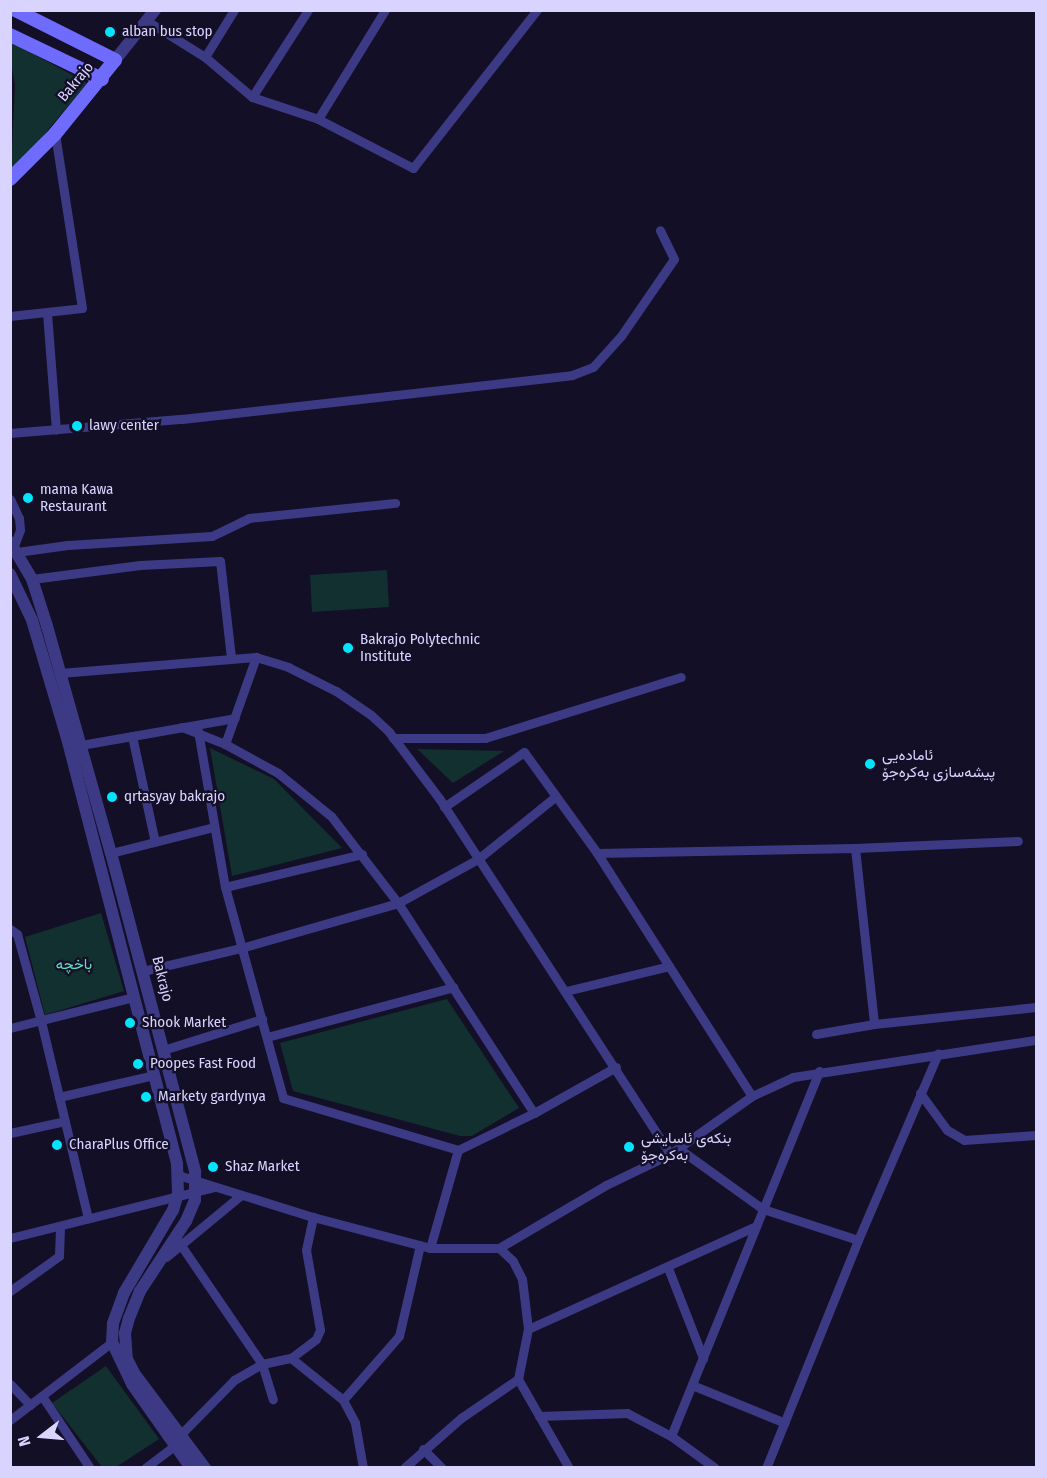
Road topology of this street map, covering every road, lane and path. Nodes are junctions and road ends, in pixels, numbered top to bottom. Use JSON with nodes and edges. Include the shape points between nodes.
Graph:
{"nodes":[{"id":1,"x":15,"y":10,"type":"edge"},
{"id":2,"x":234,"y":10,"type":"edge"},
{"id":3,"x":308,"y":10,"type":"edge"},
{"id":4,"x":386,"y":10,"type":"edge"},
{"id":5,"x":537,"y":10,"type":"edge"},
{"id":6,"x":151,"y":16,"type":"edge"},
{"id":7,"x":10,"y":35,"type":"edge"},
{"id":8,"x":75,"y":38,"type":"junction"},
{"id":9,"x":205,"y":57,"type":"junction"},
{"id":10,"x":63,"y":58,"type":"junction"},
{"id":11,"x":115,"y":60,"type":"junction"},
{"id":12,"x":102,"y":79,"type":"junction"},
{"id":13,"x":252,"y":97,"type":"junction"},
{"id":14,"x":318,"y":119,"type":"junction"},
{"id":15,"x":55,"y":134,"type":"junction"},
{"id":16,"x":10,"y":180,"type":"edge"},
{"id":17,"x":660,"y":230,"type":"dead end"},
{"id":18,"x":47,"y":313,"type":"junction"},
{"id":19,"x":10,"y":316,"type":"edge"},
{"id":20,"x":56,"y":430,"type":"junction"},
{"id":21,"x":10,"y":434,"type":"edge"},
{"id":22,"x":10,"y":499,"type":"edge"},
{"id":23,"x":395,"y":503,"type":"dead end"},
{"id":24,"x":14,"y":547,"type":"edge"},
{"id":25,"x":10,"y":574,"type":"edge"},
{"id":26,"x":32,"y":579,"type":"junction"},
{"id":27,"x":256,"y":657,"type":"junction"},
{"id":28,"x":231,"y":658,"type":"junction"},
{"id":29,"x":60,"y":673,"type":"junction"},
{"id":30,"x":681,"y":677,"type":"dead end"},
{"id":31,"x":235,"y":718,"type":"junction"},
{"id":32,"x":182,"y":727,"type":"junction"},
{"id":33,"x":198,"y":731,"type":"junction"},
{"id":34,"x":132,"y":736,"type":"junction"},
{"id":35,"x":393,"y":738,"type":"junction"},
{"id":36,"x":225,"y":744,"type":"junction"},
{"id":37,"x":81,"y":745,"type":"junction"},
{"id":38,"x":556,"y":796,"type":"junction"},
{"id":39,"x":444,"y":807,"type":"junction"},
{"id":40,"x":214,"y":827,"type":"junction"},
{"id":41,"x":1018,"y":841,"type":"dead end"},
{"id":42,"x":155,"y":842,"type":"junction"},
{"id":43,"x":855,"y":848,"type":"junction"},
{"id":44,"x":111,"y":853,"type":"junction"},
{"id":45,"x":597,"y":853,"type":"junction"},
{"id":46,"x":362,"y":854,"type":"junction"},
{"id":47,"x":478,"y":859,"type":"junction"},
{"id":48,"x":225,"y":887,"type":"junction"},
{"id":49,"x":398,"y":903,"type":"junction"},
{"id":50,"x":10,"y":930,"type":"edge"},
{"id":51,"x":241,"y":948,"type":"junction"},
{"id":52,"x":669,"y":966,"type":"junction"},
{"id":53,"x":143,"y":971,"type":"junction"},
{"id":54,"x":453,"y":987,"type":"junction"},
{"id":55,"x":566,"y":991,"type":"junction"},
{"id":56,"x":133,"y":997,"type":"junction"},
{"id":57,"x":1036,"y":1007,"type":"edge"},
{"id":58,"x":262,"y":1019,"type":"junction"},
{"id":59,"x":40,"y":1021,"type":"junction"},
{"id":60,"x":874,"y":1024,"type":"junction"},
{"id":61,"x":10,"y":1028,"type":"edge"},
{"id":62,"x":816,"y":1034,"type":"dead end"},
{"id":63,"x":267,"y":1037,"type":"junction"},
{"id":64,"x":1036,"y":1040,"type":"edge"},
{"id":65,"x":163,"y":1050,"type":"junction"},
{"id":66,"x":938,"y":1053,"type":"junction"},
{"id":67,"x":616,"y":1067,"type":"junction"},
{"id":68,"x":819,"y":1071,"type":"junction"},
{"id":69,"x":154,"y":1075,"type":"junction"},
{"id":70,"x":920,"y":1094,"type":"junction"},
{"id":71,"x":752,"y":1096,"type":"junction"},
{"id":72,"x":59,"y":1097,"type":"junction"},
{"id":73,"x":534,"y":1113,"type":"junction"},
{"id":74,"x":65,"y":1121,"type":"junction"},
{"id":75,"x":10,"y":1133,"type":"edge"},
{"id":76,"x":1036,"y":1135,"type":"edge"},
{"id":77,"x":458,"y":1150,"type":"junction"},
{"id":78,"x":674,"y":1151,"type":"junction"},
{"id":79,"x":178,"y":1175,"type":"junction"},
{"id":80,"x":196,"y":1186,"type":"junction"},
{"id":81,"x":241,"y":1195,"type":"junction"},
{"id":82,"x":177,"y":1196,"type":"junction"},
{"id":83,"x":763,"y":1209,"type":"junction"},
{"id":84,"x":314,"y":1217,"type":"junction"},
{"id":85,"x":88,"y":1218,"type":"junction"},
{"id":86,"x":60,"y":1226,"type":"junction"},
{"id":87,"x":756,"y":1226,"type":"junction"},
{"id":88,"x":10,"y":1238,"type":"edge"},
{"id":89,"x":858,"y":1240,"type":"junction"},
{"id":90,"x":179,"y":1242,"type":"junction"},
{"id":91,"x":420,"y":1245,"type":"junction"},
{"id":92,"x":430,"y":1248,"type":"junction"},
{"id":93,"x":499,"y":1248,"type":"junction"},
{"id":94,"x":668,"y":1268,"type":"junction"},
{"id":95,"x":10,"y":1291,"type":"edge"},
{"id":96,"x":528,"y":1329,"type":"junction"},
{"id":97,"x":112,"y":1342,"type":"junction"},
{"id":98,"x":291,"y":1358,"type":"junction"},
{"id":99,"x":703,"y":1358,"type":"junction"},
{"id":100,"x":262,"y":1364,"type":"junction"},
{"id":101,"x":518,"y":1379,"type":"junction"},
{"id":102,"x":10,"y":1384,"type":"edge"},
{"id":103,"x":692,"y":1385,"type":"junction"},
{"id":104,"x":42,"y":1396,"type":"junction"},
{"id":105,"x":273,"y":1400,"type":"dead end"},
{"id":106,"x":343,"y":1400,"type":"junction"},
{"id":107,"x":30,"y":1405,"type":"junction"},
{"id":108,"x":539,"y":1416,"type":"junction"},
{"id":109,"x":10,"y":1420,"type":"edge"},
{"id":110,"x":785,"y":1423,"type":"junction"},
{"id":111,"x":671,"y":1436,"type":"junction"},
{"id":112,"x":178,"y":1440,"type":"junction"},
{"id":113,"x":423,"y":1449,"type":"junction"},
{"id":114,"x":90,"y":1467,"type":"edge"},
{"id":115,"x":145,"y":1467,"type":"edge"},
{"id":116,"x":191,"y":1467,"type":"edge"},
{"id":117,"x":205,"y":1467,"type":"edge"},
{"id":118,"x":363,"y":1467,"type":"edge"},
{"id":119,"x":404,"y":1467,"type":"edge"},
{"id":120,"x":442,"y":1467,"type":"edge"},
{"id":121,"x":569,"y":1467,"type":"edge"},
{"id":122,"x":713,"y":1467,"type":"edge"},
{"id":123,"x":766,"y":1467,"type":"edge"}],
"edges":[{"from":1,"to":8,"type":"main road","name":"Bakrajo"},
{"from":2,"to":9,"type":"street"},
{"from":3,"to":13,"type":"street"},
{"from":4,"to":14,"type":"street"},
{"from":5,"to":14,"type":"street","via":[[413,168]]},
{"from":6,"to":9,"type":"street"},
{"from":6,"to":11,"type":"street"},
{"from":7,"to":10,"type":"main road"},
{"from":8,"to":10,"type":"main road"},
{"from":8,"to":11,"type":"main road","name":"Bakrajo"},
{"from":9,"to":13,"type":"street"},
{"from":10,"to":12,"type":"main road"},
{"from":11,"to":12,"type":"main road","name":"Bakrajo"},
{"from":12,"to":15,"type":"main road","name":"Bakrajo"},
{"from":13,"to":14,"type":"street"},
{"from":15,"to":16,"type":"main road","name":"Bakrajo"},
{"from":15,"to":18,"type":"street","via":[[82,308]]},
{"from":17,"to":20,"type":"street","via":[[674,259],[621,336],[593,367],[573,375]]},
{"from":18,"to":19,"type":"street"},
{"from":18,"to":20,"type":"street"},
{"from":20,"to":21,"type":"street"},
{"from":22,"to":24,"type":"street","via":[[20,530]]},
{"from":23,"to":24,"type":"street","via":[[249,518],[212,536]]},
{"from":24,"to":26,"type":"street","name":"Bakrajo"},
{"from":25,"to":56,"type":"street","via":[[32,620],[68,738]]},
{"from":26,"to":28,"type":"street","via":[[140,565],[220,561]]},
{"from":26,"to":29,"type":"street","name":"Bakrajo"},
{"from":27,"to":28,"type":"street"},
{"from":27,"to":31,"type":"street"},
{"from":27,"to":35,"type":"street","via":[[288,667],[336,691],[371,715]]},
{"from":28,"to":29,"type":"street"},
{"from":29,"to":37,"type":"street","name":"Bakrajo"},
{"from":30,"to":35,"type":"street","via":[[485,738]]},
{"from":31,"to":32,"type":"street"},
{"from":31,"to":36,"type":"street"},
{"from":32,"to":33,"type":"street"},
{"from":32,"to":34,"type":"street"},
{"from":33,"to":36,"type":"street"},
{"from":33,"to":40,"type":"street"},
{"from":34,"to":37,"type":"street"},
{"from":34,"to":42,"type":"street"},
{"from":35,"to":39,"type":"street"},
{"from":36,"to":46,"type":"street","via":[[278,773],[314,800]]},
{"from":37,"to":44,"type":"street","name":"Bakrajo"},
{"from":38,"to":39,"type":"street","via":[[524,752]]},
{"from":38,"to":45,"type":"street"},
{"from":38,"to":47,"type":"street"},
{"from":39,"to":47,"type":"street"},
{"from":40,"to":42,"type":"street"},
{"from":40,"to":48,"type":"street"},
{"from":41,"to":43,"type":"street"},
{"from":42,"to":44,"type":"street"},
{"from":43,"to":45,"type":"street"},
{"from":43,"to":60,"type":"street"},
{"from":44,"to":53,"type":"street","name":"Bakrajo"},
{"from":45,"to":52,"type":"street"},
{"from":46,"to":48,"type":"street"},
{"from":46,"to":49,"type":"street"},
{"from":47,"to":49,"type":"street"},
{"from":47,"to":55,"type":"street"},
{"from":48,"to":51,"type":"street"},
{"from":49,"to":51,"type":"street"},
{"from":49,"to":54,"type":"street"},
{"from":50,"to":59,"type":"street","via":[[17,934]]},
{"from":51,"to":53,"type":"street"},
{"from":51,"to":58,"type":"street"},
{"from":52,"to":55,"type":"street"},
{"from":52,"to":71,"type":"street"},
{"from":53,"to":65,"type":"street","name":"Bakrajo"},
{"from":54,"to":63,"type":"street"},
{"from":54,"to":73,"type":"street"},
{"from":55,"to":67,"type":"street"},
{"from":56,"to":59,"type":"street"},
{"from":56,"to":69,"type":"street"},
{"from":57,"to":60,"type":"street"},
{"from":58,"to":63,"type":"street"},
{"from":58,"to":65,"type":"street"},
{"from":59,"to":61,"type":"street"},
{"from":59,"to":72,"type":"street"},
{"from":60,"to":62,"type":"street"},
{"from":63,"to":77,"type":"street","via":[[283,1098]]},
{"from":64,"to":66,"type":"street"},
{"from":65,"to":80,"type":"street","name":"Bakrajo","via":[[194,1161]]},
{"from":66,"to":68,"type":"street"},
{"from":66,"to":70,"type":"street"},
{"from":67,"to":73,"type":"street"},
{"from":67,"to":78,"type":"street"},
{"from":68,"to":71,"type":"street","via":[[793,1077]]},
{"from":68,"to":83,"type":"street"},
{"from":69,"to":72,"type":"street"},
{"from":69,"to":79,"type":"street"},
{"from":70,"to":76,"type":"street","via":[[947,1130],[964,1140]]},
{"from":70,"to":89,"type":"street"},
{"from":71,"to":78,"type":"street"},
{"from":72,"to":74,"type":"street"},
{"from":73,"to":77,"type":"street"},
{"from":74,"to":75,"type":"street"},
{"from":74,"to":85,"type":"street"},
{"from":77,"to":92,"type":"street"},
{"from":78,"to":83,"type":"street"},
{"from":78,"to":93,"type":"street","via":[[606,1185]]},
{"from":79,"to":80,"type":"street"},
{"from":79,"to":82,"type":"street"},
{"from":80,"to":81,"type":"street"},
{"from":80,"to":82,"type":"street"},
{"from":80,"to":90,"type":"street","name":"Bakrajo"},
{"from":81,"to":84,"type":"street"},
{"from":81,"to":90,"type":"street"},
{"from":82,"to":85,"type":"street"},
{"from":82,"to":97,"type":"street","via":[[170,1218],[124,1293],[113,1324]]},
{"from":83,"to":87,"type":"street"},
{"from":83,"to":89,"type":"street"},
{"from":84,"to":91,"type":"street"},
{"from":84,"to":98,"type":"street","via":[[306,1250],[320,1330],[316,1339]]},
{"from":85,"to":86,"type":"street"},
{"from":86,"to":88,"type":"street"},
{"from":86,"to":95,"type":"street","via":[[59,1256]]},
{"from":87,"to":94,"type":"street"},
{"from":87,"to":99,"type":"street"},
{"from":89,"to":110,"type":"street"},
{"from":90,"to":100,"type":"street"},
{"from":90,"to":112,"type":"street","name":"Bakrajo","via":[[140,1291],[124,1346],[134,1373]]},
{"from":91,"to":92,"type":"street"},
{"from":91,"to":106,"type":"street","via":[[399,1336]]},
{"from":92,"to":93,"type":"street"},
{"from":93,"to":96,"type":"street","via":[[513,1261],[522,1279]]},
{"from":94,"to":96,"type":"street"},
{"from":94,"to":99,"type":"street"},
{"from":96,"to":101,"type":"street"},
{"from":97,"to":104,"type":"street"},
{"from":97,"to":112,"type":"street","name":"Bakrajo","via":[[132,1384]]},
{"from":98,"to":100,"type":"street"},
{"from":98,"to":106,"type":"street"},
{"from":99,"to":103,"type":"street"},
{"from":100,"to":105,"type":"street"},
{"from":100,"to":112,"type":"street","via":[[234,1380]]},
{"from":101,"to":108,"type":"street"},
{"from":101,"to":113,"type":"street"},
{"from":102,"to":107,"type":"street"},
{"from":103,"to":110,"type":"street"},
{"from":103,"to":111,"type":"street"},
{"from":104,"to":107,"type":"street"},
{"from":104,"to":114,"type":"street"},
{"from":106,"to":118,"type":"street","via":[[355,1422]]},
{"from":107,"to":109,"type":"street"},
{"from":108,"to":111,"type":"street","via":[[627,1413]]},
{"from":108,"to":121,"type":"street"},
{"from":110,"to":123,"type":"street"},
{"from":111,"to":122,"type":"street"},
{"from":112,"to":115,"type":"street"},
{"from":112,"to":116,"type":"street","name":"Bakrajo"},
{"from":112,"to":117,"type":"street","name":"Bakrajo"},
{"from":113,"to":119,"type":"street"},
{"from":113,"to":120,"type":"street"}]}
